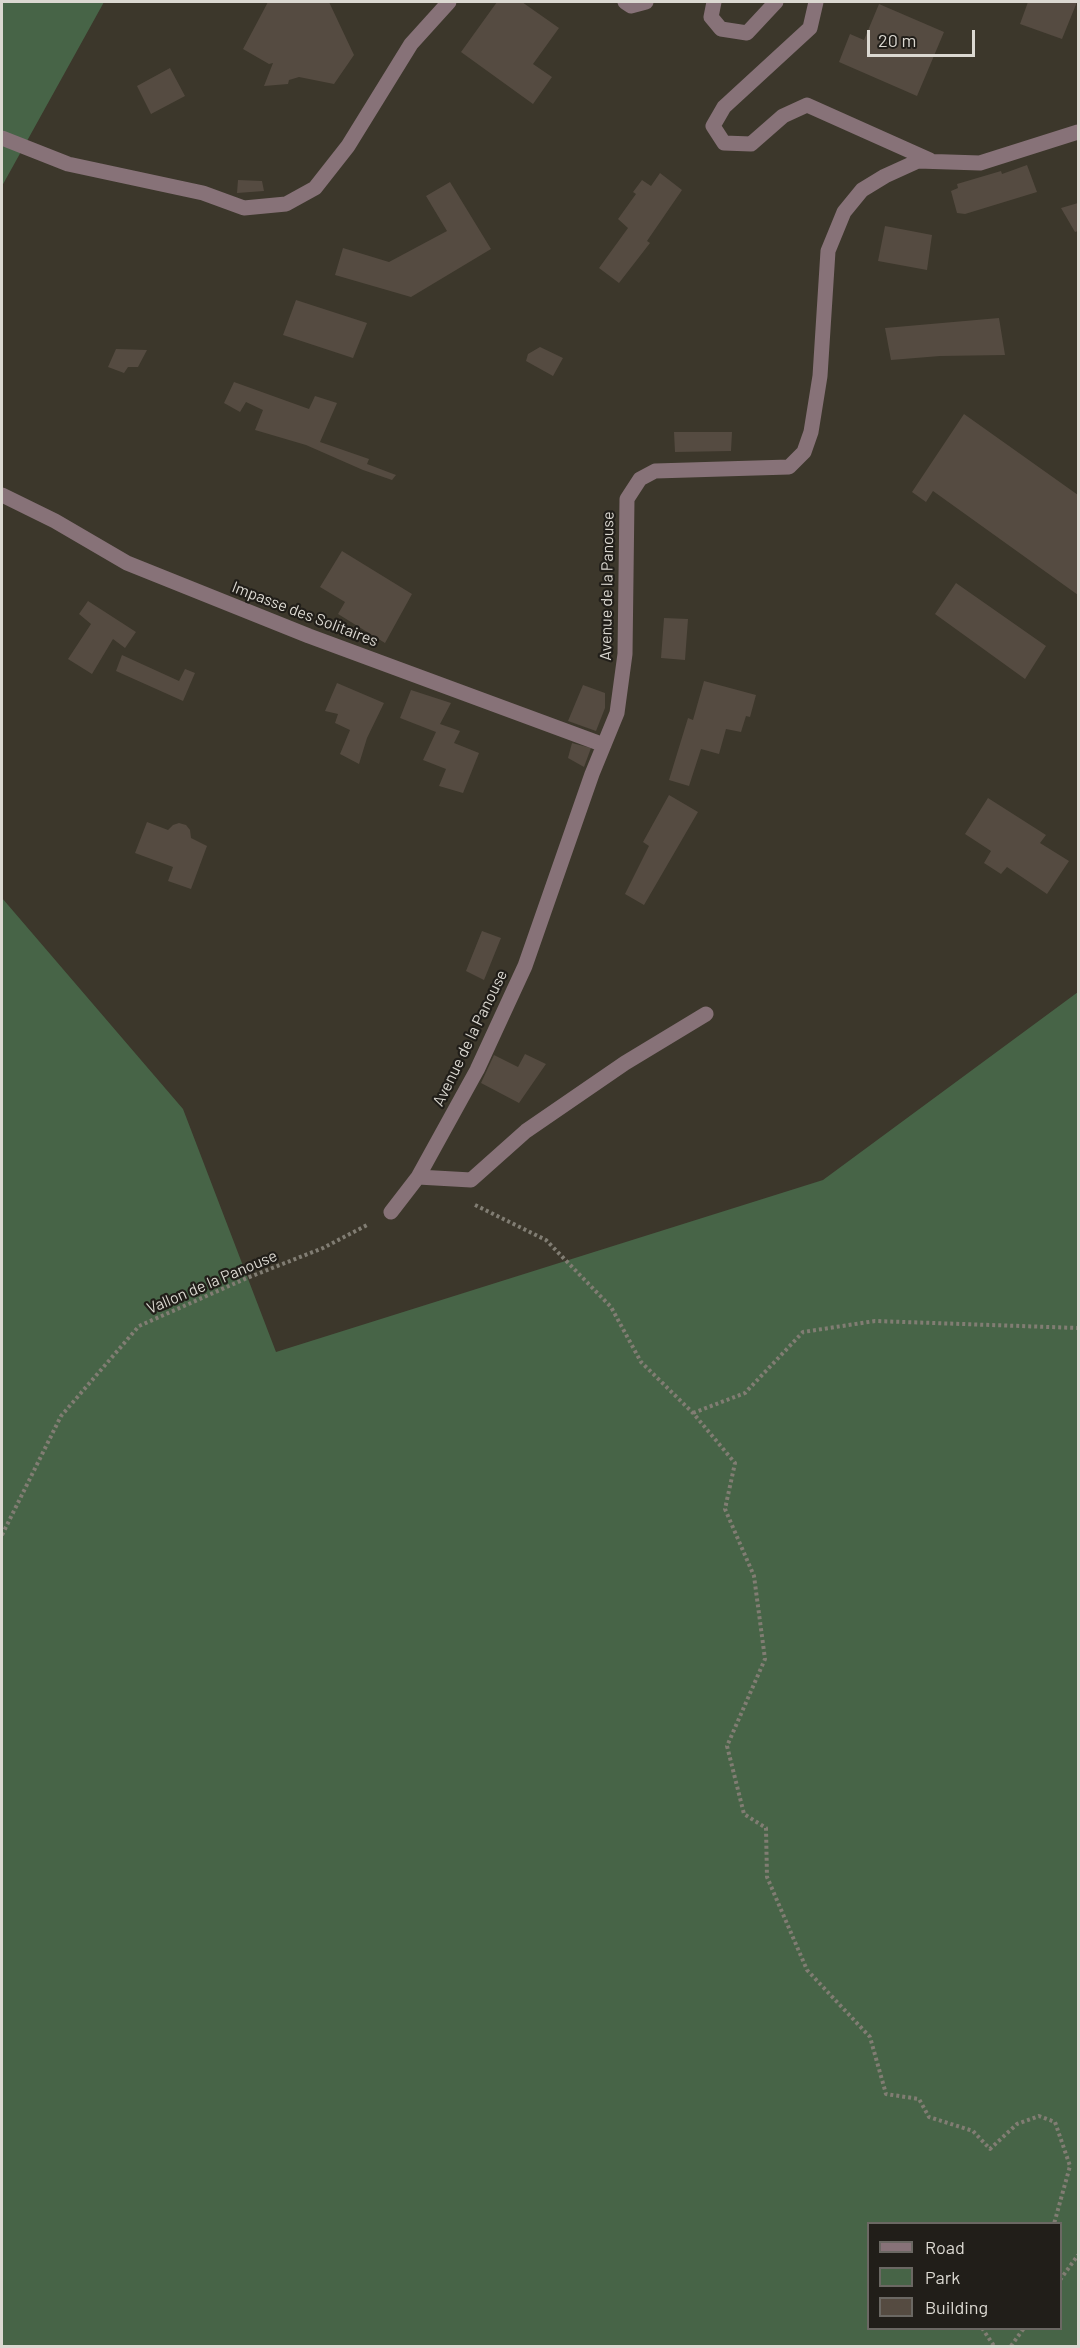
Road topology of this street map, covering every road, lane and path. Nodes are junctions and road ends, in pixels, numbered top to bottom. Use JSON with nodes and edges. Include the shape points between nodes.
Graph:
{"nodes":[{"id":1,"x":449,"y":2,"type":"edge"},
{"id":2,"x":625,"y":2,"type":"edge"},
{"id":3,"x":646,"y":2,"type":"edge"},
{"id":4,"x":714,"y":2,"type":"edge"},
{"id":5,"x":776,"y":2,"type":"edge"},
{"id":6,"x":816,"y":2,"type":"edge"},
{"id":7,"x":1078,"y":132,"type":"edge"},
{"id":8,"x":2,"y":138,"type":"edge"},
{"id":9,"x":934,"y":162,"type":"junction"},
{"id":10,"x":2,"y":495,"type":"edge"},
{"id":11,"x":604,"y":745,"type":"junction"},
{"id":12,"x":706,"y":1014,"type":"dead end"},
{"id":13,"x":418,"y":1177,"type":"junction"},
{"id":14,"x":467,"y":1201,"type":"dead end"},
{"id":15,"x":391,"y":1212,"type":"joint"},
{"id":16,"x":1078,"y":1328,"type":"edge"},
{"id":17,"x":693,"y":1413,"type":"junction"},
{"id":18,"x":2,"y":1535,"type":"edge"},
{"id":19,"x":1053,"y":2222,"type":"edge"},
{"id":20,"x":1078,"y":2255,"type":"edge"},
{"id":21,"x":1062,"y":2277,"type":"edge"},
{"id":22,"x":983,"y":2330,"type":"edge"},
{"id":23,"x":1023,"y":2330,"type":"edge"},
{"id":24,"x":994,"y":2346,"type":"edge"},
{"id":25,"x":1011,"y":2346,"type":"edge"}],
"edges":[{"from":1,"to":8,"type":"street","via":[[411,44],[348,146],[315,188],[286,204],[244,208],[203,193],[68,164]]},
{"from":2,"to":3,"type":"street","via":[[630,6]]},
{"from":4,"to":5,"type":"street","via":[[711,17],[721,29],[747,33]]},
{"from":6,"to":9,"type":"street","via":[[810,28],[724,107],[713,126],[724,143],[751,144],[783,116],[807,105]]},
{"from":7,"to":9,"type":"street","name":"Avenue de la Panouse","via":[[980,163]]},
{"from":9,"to":11,"type":"street","name":"Avenue de la Panouse","via":[[918,161],[885,176],[862,190],[844,212],[828,251],[820,376],[812,432],[804,452],[789,467],[655,471],[640,479],[627,498],[625,654],[617,713]]},
{"from":10,"to":11,"type":"street","name":"Impasse des Solitaires","via":[[127,563],[309,636]]},
{"from":11,"to":13,"type":"street","name":"Avenue de la Panouse","via":[[525,966],[477,1070]]},
{"from":12,"to":13,"type":"street","via":[[625,1063],[526,1131],[471,1180]]},
{"from":13,"to":15,"type":"street","name":"Avenue de la Panouse"},
{"from":14,"to":17,"type":"path","via":[[546,1240],[611,1307],[641,1362]]},
{"from":15,"to":18,"type":"path","name":"Vallon de la Panouse","via":[[323,1248],[139,1326],[61,1416]]},
{"from":16,"to":17,"type":"path","via":[[875,1321],[803,1332],[746,1393]]},
{"from":17,"to":19,"type":"path","via":[[735,1462],[724,1509],[754,1576],[765,1659],[727,1746],[744,1814],[765,1828],[767,1877],[807,1970],[870,2037],[886,2094],[919,2099],[929,2117],[973,2131],[990,2149],[1017,2124],[1039,2116],[1055,2122],[1070,2166]]},
{"from":20,"to":21,"type":"path"},
{"from":22,"to":24,"type":"path"},
{"from":23,"to":25,"type":"path"}]}
